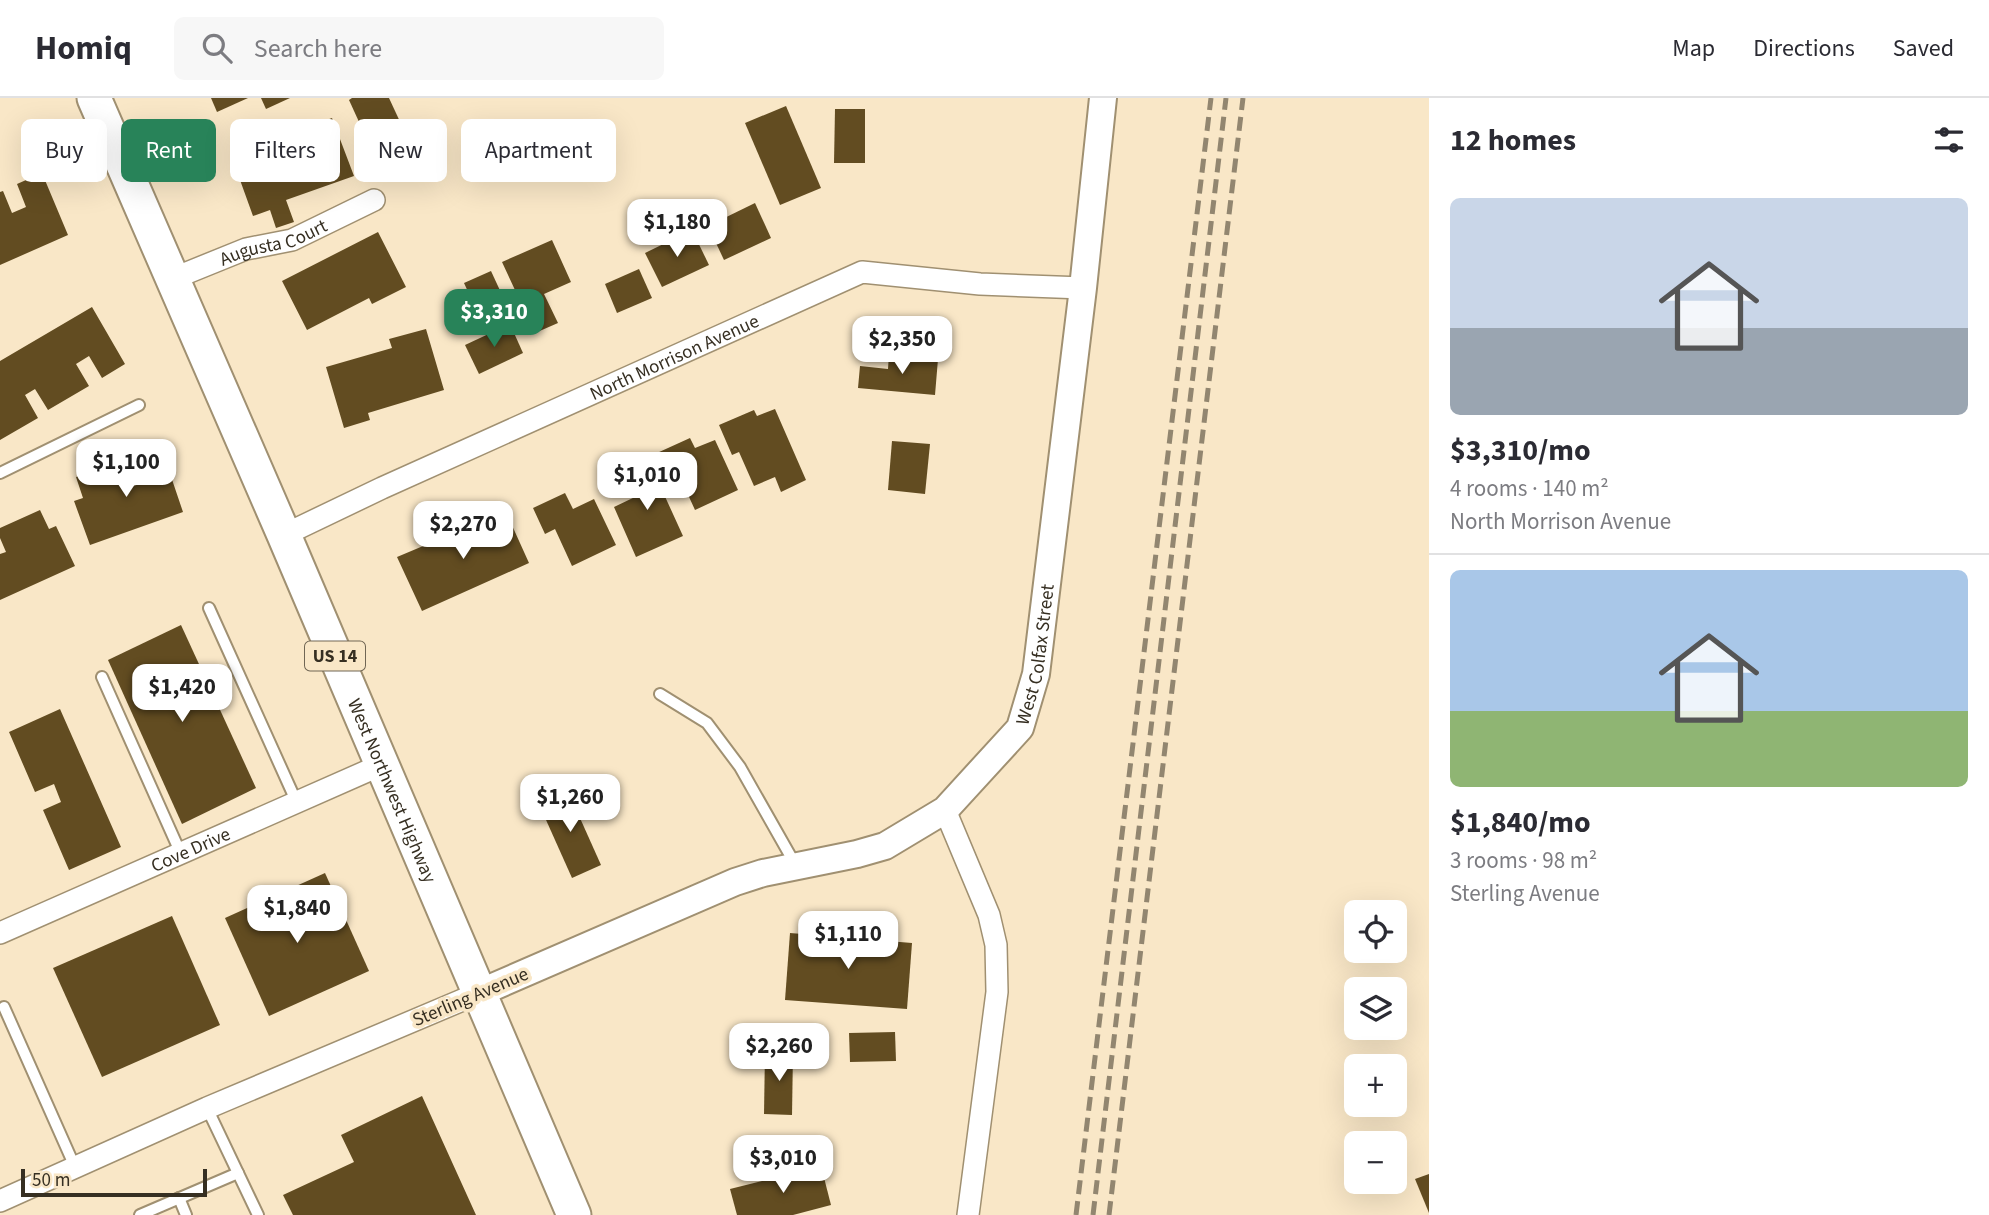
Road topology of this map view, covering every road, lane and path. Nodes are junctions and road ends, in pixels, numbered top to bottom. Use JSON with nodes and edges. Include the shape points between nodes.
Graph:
{"nodes":[{"id":1,"x":94,"y":98,"type":"edge"},
{"id":2,"x":1103,"y":98,"type":"edge"},
{"id":3,"x":374,"y":200,"type":"dead end"},
{"id":4,"x":172,"y":279,"type":"junction"},
{"id":5,"x":1083,"y":288,"type":"junction"},
{"id":6,"x":139,"y":405,"type":"dead end"},
{"id":7,"x":0,"y":473,"type":"edge"},
{"id":8,"x":284,"y":535,"type":"junction"},
{"id":9,"x":209,"y":608,"type":"dead end"},
{"id":10,"x":102,"y":677,"type":"dead end"},
{"id":11,"x":660,"y":694,"type":"dead end"},
{"id":12,"x":381,"y":765,"type":"junction"},
{"id":13,"x":297,"y":803,"type":"junction"},
{"id":14,"x":945,"y":810,"type":"junction"},
{"id":15,"x":181,"y":854,"type":"junction"},
{"id":16,"x":796,"y":867,"type":"junction"},
{"id":17,"x":0,"y":933,"type":"edge"},
{"id":18,"x":479,"y":993,"type":"junction"},
{"id":19,"x":4,"y":1007,"type":"dead end"},
{"id":20,"x":207,"y":1108,"type":"junction"},
{"id":21,"x":75,"y":1167,"type":"junction"},
{"id":22,"x":238,"y":1173,"type":"junction"},
{"id":23,"x":179,"y":1198,"type":"junction"},
{"id":24,"x":0,"y":1201,"type":"edge"},
{"id":25,"x":140,"y":1215,"type":"edge"},
{"id":26,"x":186,"y":1215,"type":"edge"},
{"id":27,"x":258,"y":1215,"type":"edge"},
{"id":28,"x":574,"y":1215,"type":"edge"},
{"id":29,"x":968,"y":1215,"type":"edge"}],
"edges":[{"from":1,"to":4,"type":"main road","name":"West Northwest Highway","number":"US 14"},
{"from":2,"to":5,"type":"street","name":"West Colfax Street"},
{"from":3,"to":4,"type":"street","name":"Augusta Court","via":[[292,240],[246,249]]},
{"from":4,"to":8,"type":"main road","name":"West Northwest Highway","number":"US 14"},
{"from":5,"to":8,"type":"street","name":"North Morrison Avenue","via":[[862,272]]},
{"from":5,"to":14,"type":"street","name":"West Colfax Street","via":[[1036,674],[1020,727]]},
{"from":6,"to":7,"type":"lane"},
{"from":8,"to":12,"type":"main road","name":"West Northwest Highway","number":"US 14"},
{"from":9,"to":13,"type":"lane"},
{"from":10,"to":15,"type":"lane"},
{"from":11,"to":16,"type":"lane","via":[[707,723],[740,767]]},
{"from":12,"to":13,"type":"street","name":"Cove Drive"},
{"from":12,"to":18,"type":"main road","name":"West Northwest Highway","number":"US 14"},
{"from":13,"to":15,"type":"street","name":"Cove Drive"},
{"from":14,"to":16,"type":"street","name":"Sterling Avenue","via":[[885,846]]},
{"from":14,"to":29,"type":"street","via":[[989,915],[996,945],[997,992]]},
{"from":15,"to":17,"type":"street","name":"Cove Drive"},
{"from":16,"to":18,"type":"street","name":"Sterling Avenue","via":[[735,882]]},
{"from":18,"to":20,"type":"street","name":"Sterling Avenue"},
{"from":18,"to":28,"type":"main road","name":"West Northwest Highway","number":"US 14"},
{"from":19,"to":21,"type":"lane"},
{"from":20,"to":21,"type":"street","name":"Sterling Avenue"},
{"from":20,"to":22,"type":"lane"},
{"from":21,"to":24,"type":"street","name":"Sterling Avenue"},
{"from":22,"to":23,"type":"lane"},
{"from":22,"to":27,"type":"lane"},
{"from":23,"to":25,"type":"lane"},
{"from":23,"to":26,"type":"lane"}]}
